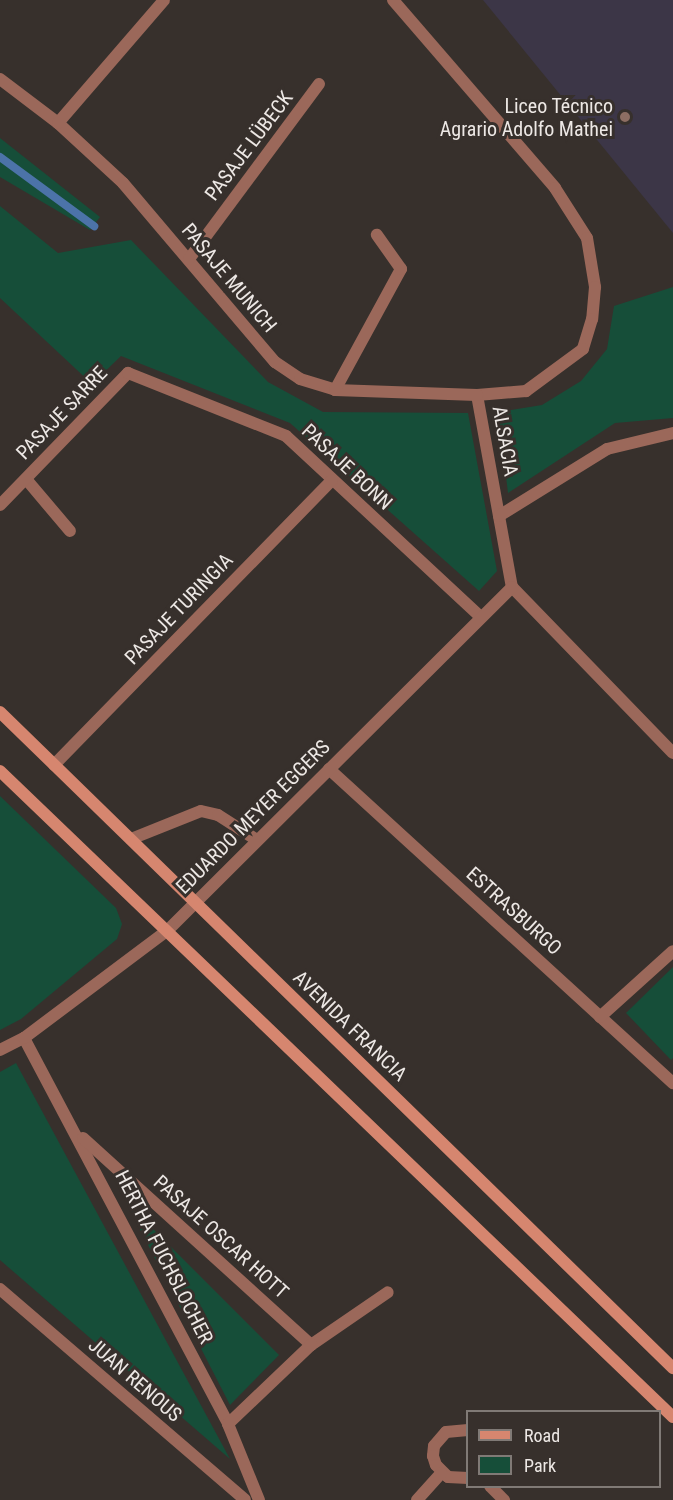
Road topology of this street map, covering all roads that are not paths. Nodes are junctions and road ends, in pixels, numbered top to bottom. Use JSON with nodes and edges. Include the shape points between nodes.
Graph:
{"nodes":[{"id":1,"x":164,"y":0,"type":"edge"},
{"id":2,"x":393,"y":0,"type":"edge"},
{"id":3,"x":0,"y":79,"type":"edge"},
{"id":4,"x":319,"y":84,"type":"dead end"},
{"id":5,"x":58,"y":123,"type":"junction"},
{"id":6,"x":377,"y":235,"type":"dead end"},
{"id":7,"x":189,"y":259,"type":"junction"},
{"id":8,"x":128,"y":373,"type":"joint"},
{"id":9,"x":335,"y":390,"type":"junction"},
{"id":10,"x":477,"y":395,"type":"junction"},
{"id":11,"x":673,"y":433,"type":"edge"},
{"id":12,"x":26,"y":478,"type":"junction"},
{"id":13,"x":332,"y":480,"type":"junction"},
{"id":14,"x":0,"y":505,"type":"edge"},
{"id":15,"x":498,"y":516,"type":"junction"},
{"id":16,"x":70,"y":531,"type":"dead end"},
{"id":17,"x":512,"y":587,"type":"junction"},
{"id":18,"x":482,"y":617,"type":"junction"},
{"id":19,"x":0,"y":712,"type":"edge"},
{"id":20,"x":673,"y":753,"type":"edge"},
{"id":21,"x":54,"y":765,"type":"junction"},
{"id":22,"x":329,"y":769,"type":"junction"},
{"id":23,"x":0,"y":771,"type":"edge"},
{"id":24,"x":130,"y":839,"type":"junction"},
{"id":25,"x":257,"y":840,"type":"junction"},
{"id":26,"x":195,"y":902,"type":"junction"},
{"id":27,"x":168,"y":930,"type":"junction"},
{"id":28,"x":673,"y":951,"type":"edge"},
{"id":29,"x":600,"y":1017,"type":"junction"},
{"id":30,"x":24,"y":1038,"type":"junction"},
{"id":31,"x":0,"y":1050,"type":"edge"},
{"id":32,"x":673,"y":1083,"type":"edge"},
{"id":33,"x":78,"y":1133,"type":"junction"},
{"id":34,"x":0,"y":1289,"type":"edge"},
{"id":35,"x":388,"y":1293,"type":"dead end"},
{"id":36,"x":311,"y":1345,"type":"junction"},
{"id":37,"x":673,"y":1368,"type":"edge"},
{"id":38,"x":673,"y":1417,"type":"edge"},
{"id":39,"x":228,"y":1424,"type":"junction"},
{"id":40,"x":466,"y":1430,"type":"edge"},
{"id":41,"x":441,"y":1473,"type":"junction"},
{"id":42,"x":466,"y":1478,"type":"edge"},
{"id":43,"x":492,"y":1488,"type":"edge"},
{"id":44,"x":244,"y":1500,"type":"edge"},
{"id":45,"x":259,"y":1500,"type":"edge"},
{"id":46,"x":417,"y":1500,"type":"edge"},
{"id":47,"x":504,"y":1500,"type":"edge"}],
"edges":[{"from":1,"to":5,"type":"street"},
{"from":2,"to":10,"type":"street","name":"ALSACIA","via":[[555,188],[587,238],[595,287],[592,319],[583,349],[526,392]]},
{"from":3,"to":5,"type":"street","name":"PASAJE MUNICH"},
{"from":4,"to":7,"type":"street","name":"PASAJE LÜBECK"},
{"from":5,"to":7,"type":"street","name":"PASAJE MUNICH","via":[[123,183]]},
{"from":6,"to":9,"type":"street","via":[[401,269]]},
{"from":7,"to":9,"type":"street","name":"PASAJE MUNICH","via":[[274,362],[300,380]]},
{"from":8,"to":12,"type":"street","name":"PASAJE SARRE"},
{"from":8,"to":13,"type":"street","name":"PASAJE BONN","via":[[286,435]]},
{"from":9,"to":10,"type":"street","name":"PASAJE MUNICH"},
{"from":10,"to":15,"type":"street","name":"ALSACIA"},
{"from":11,"to":15,"type":"street","via":[[607,449]]},
{"from":12,"to":14,"type":"street","name":"PASAJE SARRE"},
{"from":12,"to":16,"type":"street"},
{"from":13,"to":18,"type":"street","name":"PASAJE BONN"},
{"from":13,"to":21,"type":"street","name":"PASAJE TURINGIA"},
{"from":15,"to":17,"type":"street","name":"ALSACIA"},
{"from":17,"to":18,"type":"street","name":"EDUARDO MEYER EGGERS"},
{"from":17,"to":20,"type":"street"},
{"from":18,"to":22,"type":"street","name":"EDUARDO MEYER EGGERS"},
{"from":19,"to":21,"type":"main road","name":"AVENIDA FRANCIA"},
{"from":21,"to":24,"type":"main road","name":"AVENIDA FRANCIA"},
{"from":22,"to":25,"type":"street","name":"EDUARDO MEYER EGGERS"},
{"from":22,"to":29,"type":"street","name":"ESTRASBURGO"},
{"from":23,"to":27,"type":"main road"},
{"from":24,"to":25,"type":"street","via":[[201,811],[218,815]]},
{"from":24,"to":26,"type":"main road","name":"AVENIDA FRANCIA"},
{"from":25,"to":26,"type":"street","name":"EDUARDO MEYER EGGERS"},
{"from":26,"to":27,"type":"street","name":"EDUARDO MEYER EGGERS"},
{"from":26,"to":37,"type":"main road","name":"AVENIDA FRANCIA"},
{"from":27,"to":30,"type":"street","name":"EDUARDO MEYER EGGERS"},
{"from":27,"to":38,"type":"main road"},
{"from":28,"to":29,"type":"street"},
{"from":29,"to":32,"type":"street","name":"ESTRASBURGO"},
{"from":30,"to":31,"type":"street","name":"EDUARDO MEYER EGGERS"},
{"from":30,"to":33,"type":"street","name":"HERTHA FUCHSLOCHER"},
{"from":33,"to":36,"type":"street","name":"PASAJE OSCAR HOTT"},
{"from":33,"to":39,"type":"street","name":"HERTHA FUCHSLOCHER"},
{"from":34,"to":44,"type":"street","name":"JUAN RENOUS"},
{"from":35,"to":36,"type":"street"},
{"from":36,"to":39,"type":"street"},
{"from":39,"to":45,"type":"street","name":"HERTHA FUCHSLOCHER"},
{"from":40,"to":41,"type":"street","via":[[454,1428],[439,1438],[433,1456]]},
{"from":41,"to":42,"type":"street","via":[[455,1480]]},
{"from":41,"to":46,"type":"street"},
{"from":43,"to":47,"type":"street"}]}
